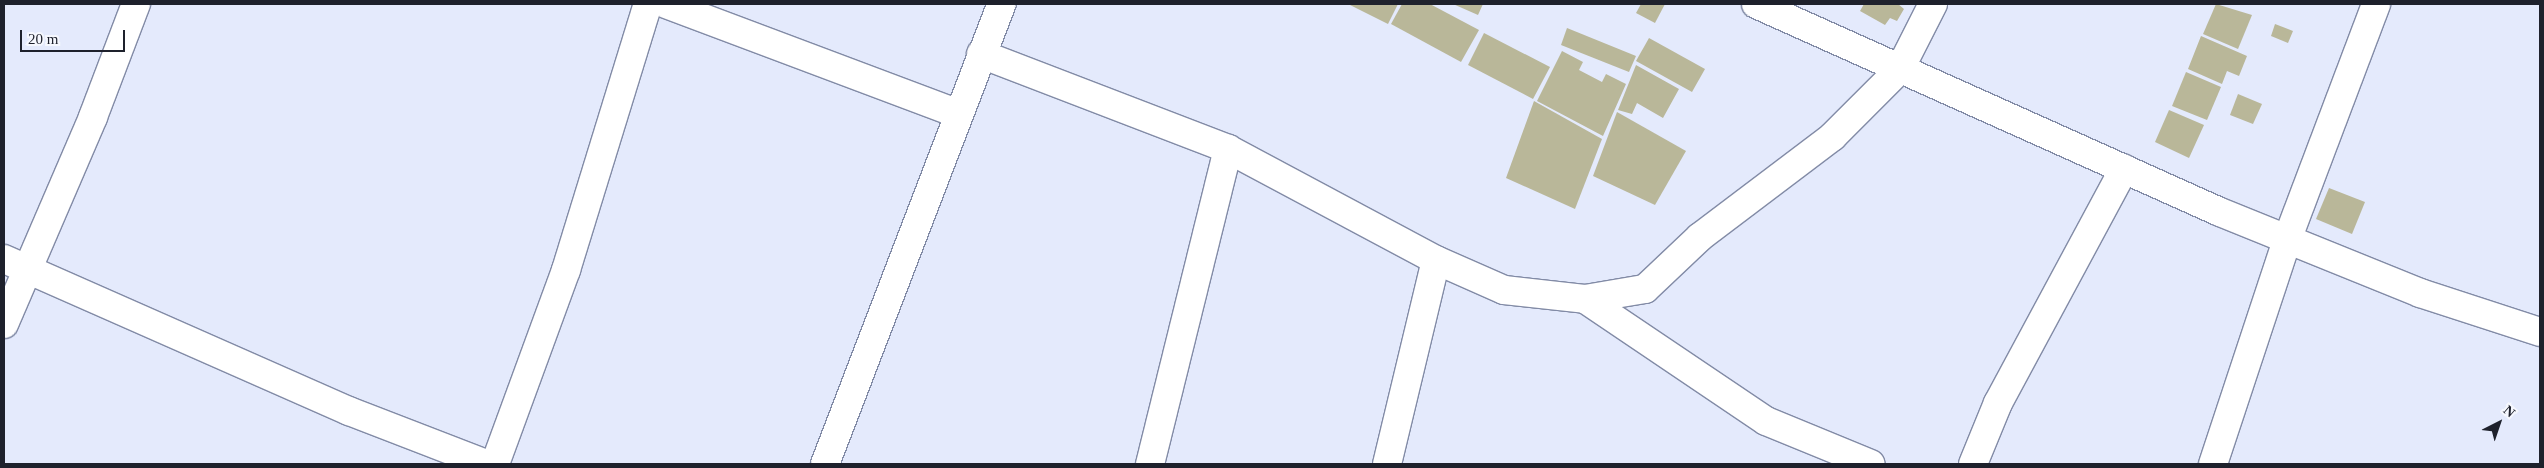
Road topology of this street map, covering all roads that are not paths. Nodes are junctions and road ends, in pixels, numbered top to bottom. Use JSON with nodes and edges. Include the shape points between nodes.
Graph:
{"nodes":[{"id":1,"x":136,"y":4,"type":"edge"},
{"id":2,"x":648,"y":4,"type":"edge"},
{"id":3,"x":666,"y":4,"type":"edge"},
{"id":4,"x":1002,"y":4,"type":"edge"},
{"id":5,"x":1756,"y":4,"type":"edge"},
{"id":6,"x":1933,"y":4,"type":"edge"},
{"id":7,"x":2376,"y":4,"type":"edge"},
{"id":8,"x":981,"y":54,"type":"junction"},
{"id":9,"x":1900,"y":69,"type":"junction"},
{"id":10,"x":958,"y":114,"type":"junction"},
{"id":11,"x":1228,"y":149,"type":"junction"},
{"id":12,"x":2124,"y":169,"type":"junction"},
{"id":13,"x":2286,"y":240,"type":"junction"},
{"id":14,"x":1436,"y":260,"type":"junction"},
{"id":15,"x":14,"y":264,"type":"edge"},
{"id":16,"x":1585,"y":299,"type":"junction"},
{"id":17,"x":4,"y":324,"type":"edge"},
{"id":18,"x":2540,"y":332,"type":"edge"},
{"id":19,"x":486,"y":464,"type":"edge"},
{"id":20,"x":495,"y":464,"type":"edge"},
{"id":21,"x":825,"y":464,"type":"edge"},
{"id":22,"x":1150,"y":464,"type":"edge"},
{"id":23,"x":1387,"y":464,"type":"edge"},
{"id":24,"x":1871,"y":464,"type":"edge"},
{"id":25,"x":1973,"y":464,"type":"edge"},
{"id":26,"x":2213,"y":464,"type":"edge"}],
"edges":[{"from":1,"to":15,"type":"street","via":[[93,117]]},
{"from":2,"to":20,"type":"street","via":[[566,270]]},
{"from":3,"to":10,"type":"street"},
{"from":4,"to":8,"type":"street"},
{"from":5,"to":9,"type":"street"},
{"from":6,"to":9,"type":"street"},
{"from":7,"to":13,"type":"street"},
{"from":8,"to":10,"type":"street"},
{"from":8,"to":11,"type":"street"},
{"from":9,"to":12,"type":"street"},
{"from":9,"to":16,"type":"street","via":[[1832,137],[1700,238],[1645,290]]},
{"from":10,"to":21,"type":"street"},
{"from":11,"to":14,"type":"street"},
{"from":11,"to":22,"type":"street"},
{"from":12,"to":13,"type":"street"},
{"from":12,"to":25,"type":"street","via":[[1998,404]]},
{"from":13,"to":18,"type":"street","via":[[2420,293]]},
{"from":13,"to":26,"type":"street"},
{"from":14,"to":16,"type":"street","via":[[1504,290]]},
{"from":14,"to":23,"type":"street"},
{"from":15,"to":17,"type":"street"},
{"from":15,"to":19,"type":"street","via":[[348,411]]},
{"from":16,"to":24,"type":"street","via":[[1766,422]]}]}
